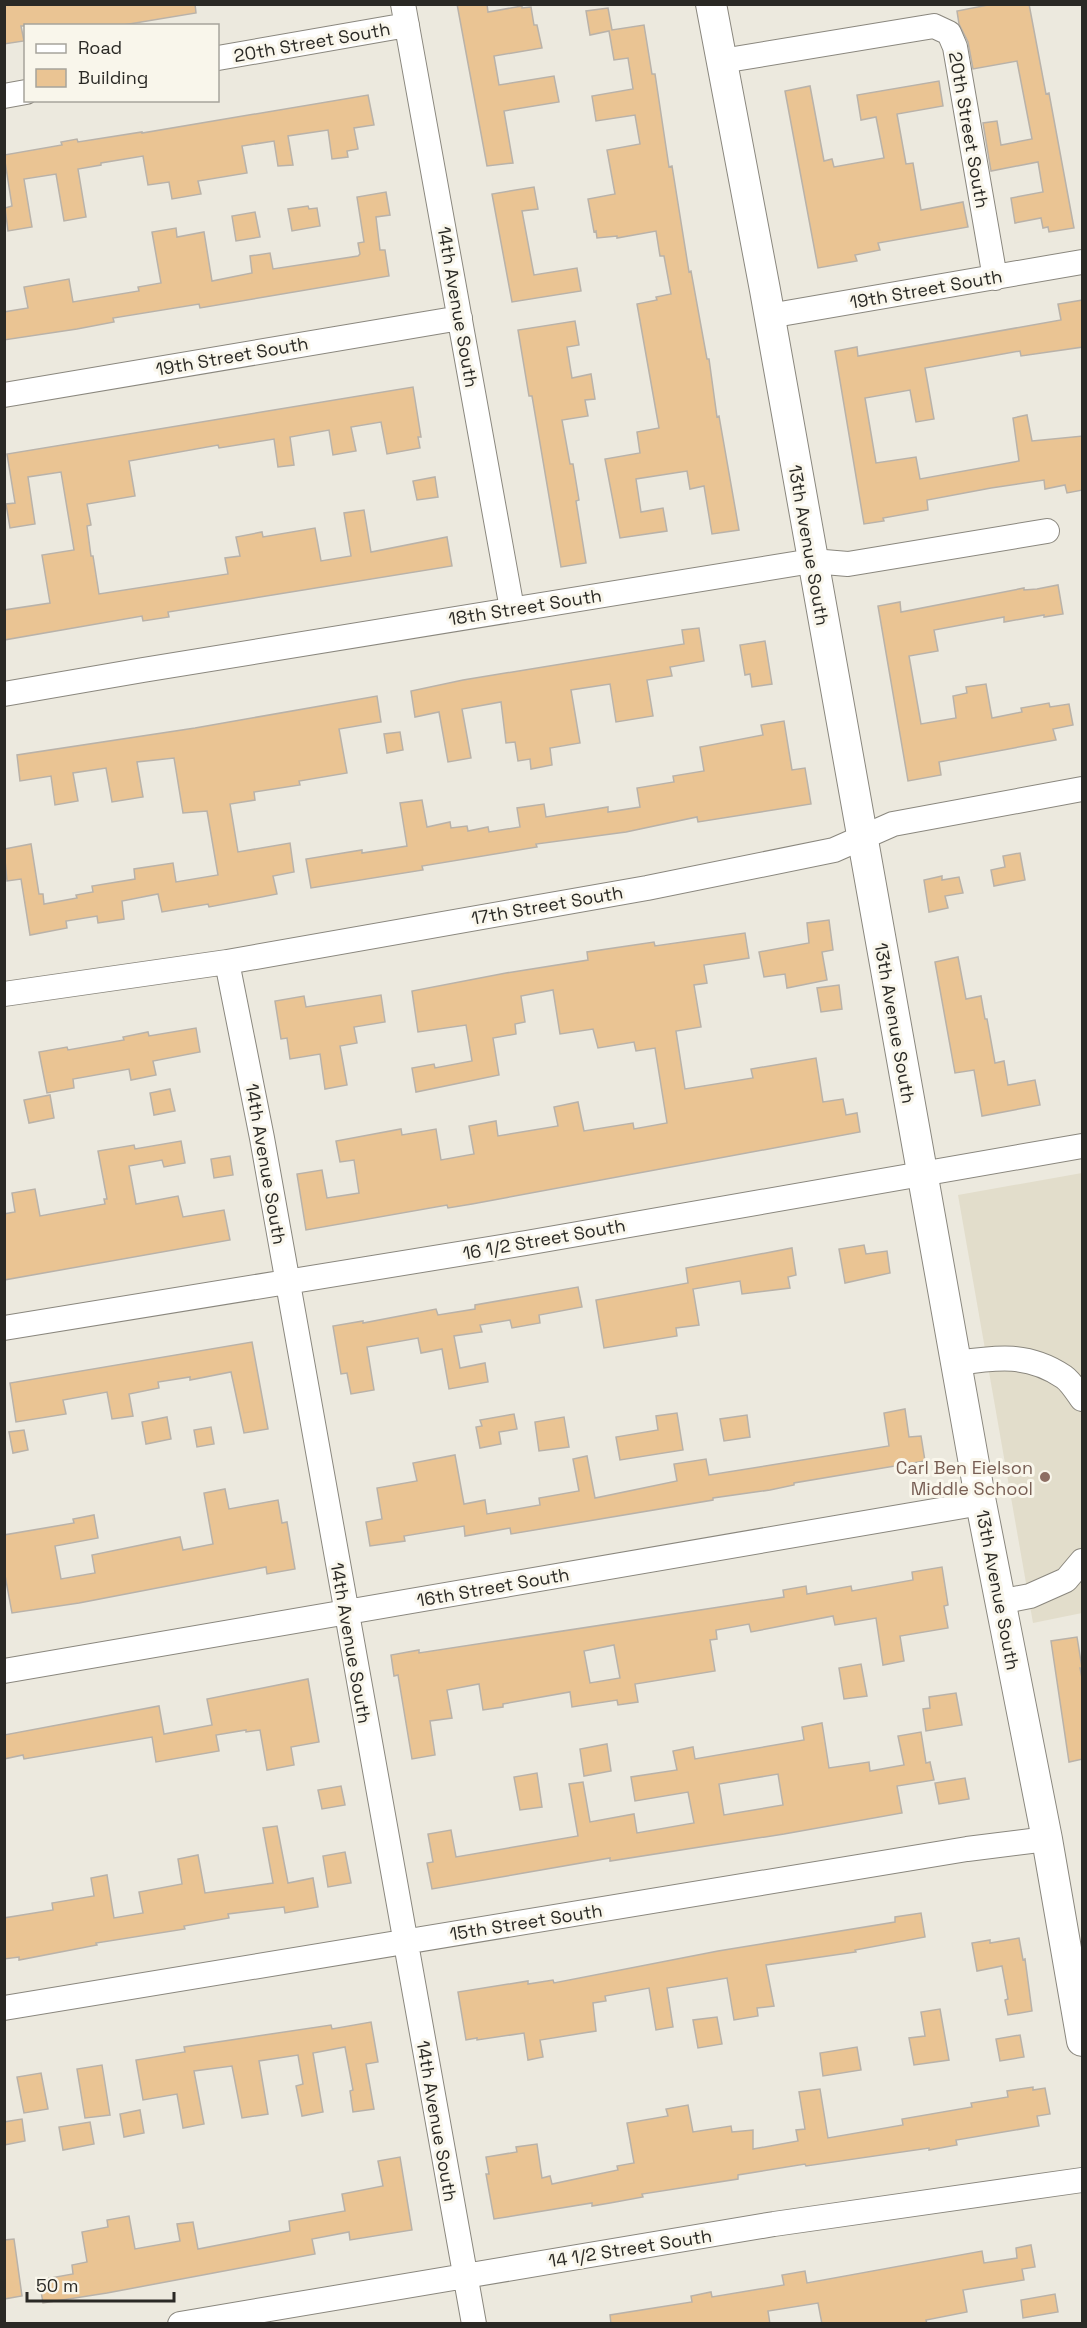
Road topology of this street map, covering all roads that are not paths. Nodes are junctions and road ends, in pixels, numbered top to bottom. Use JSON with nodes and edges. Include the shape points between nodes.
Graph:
{"nodes":[{"id":1,"x":711,"y":4,"type":"edge"},
{"id":2,"x":405,"y":15,"type":"edge"},
{"id":3,"x":219,"y":58,"type":"edge"},
{"id":4,"x":722,"y":61,"type":"junction"},
{"id":5,"x":24,"y":92,"type":"edge"},
{"id":6,"x":4,"y":96,"type":"edge"},
{"id":7,"x":1083,"y":262,"type":"edge"},
{"id":8,"x":995,"y":278,"type":"junction"},
{"id":9,"x":769,"y":316,"type":"junction"},
{"id":10,"x":460,"y":318,"type":"junction"},
{"id":11,"x":4,"y":395,"type":"edge"},
{"id":12,"x":1047,"y":531,"type":"dead end"},
{"id":13,"x":812,"y":561,"type":"junction"},
{"id":14,"x":512,"y":609,"type":"junction"},
{"id":15,"x":4,"y":694,"type":"edge"},
{"id":16,"x":1083,"y":789,"type":"edge"},
{"id":17,"x":862,"y":837,"type":"junction"},
{"id":18,"x":227,"y":962,"type":"junction"},
{"id":19,"x":4,"y":994,"type":"edge"},
{"id":20,"x":1083,"y":1146,"type":"edge"},
{"id":21,"x":922,"y":1173,"type":"junction"},
{"id":22,"x":287,"y":1281,"type":"junction"},
{"id":23,"x":4,"y":1328,"type":"edge"},
{"id":24,"x":958,"y":1363,"type":"junction"},
{"id":25,"x":1083,"y":1399,"type":"edge"},
{"id":26,"x":981,"y":1503,"type":"junction"},
{"id":27,"x":1083,"y":1561,"type":"edge"},
{"id":28,"x":999,"y":1602,"type":"junction"},
{"id":29,"x":346,"y":1613,"type":"junction"},
{"id":30,"x":4,"y":1671,"type":"edge"},
{"id":31,"x":1047,"y":1839,"type":"junction"},
{"id":32,"x":404,"y":1942,"type":"junction"},
{"id":33,"x":1078,"y":1984,"type":"edge"},
{"id":34,"x":4,"y":2008,"type":"edge"},
{"id":35,"x":1083,"y":2041,"type":"edge"},
{"id":36,"x":1083,"y":2180,"type":"edge"},
{"id":37,"x":465,"y":2275,"type":"junction"},
{"id":38,"x":180,"y":2324,"type":"edge"},
{"id":39,"x":474,"y":2324,"type":"edge"}],
"edges":[{"from":1,"to":4,"type":"main road","name":"13th Avenue South"},
{"from":2,"to":3,"type":"street","name":"20th Street South"},
{"from":2,"to":10,"type":"street","name":"14th Avenue South"},
{"from":4,"to":8,"type":"street","name":"20th Street South","via":[[934,26],[949,33],[955,47]]},
{"from":4,"to":9,"type":"main road","name":"13th Avenue South"},
{"from":5,"to":6,"type":"street"},
{"from":7,"to":8,"type":"street","name":"19th Street South"},
{"from":8,"to":9,"type":"street","name":"19th Street South"},
{"from":9,"to":13,"type":"main road","name":"13th Avenue South"},
{"from":10,"to":11,"type":"street","name":"19th Street South"},
{"from":10,"to":14,"type":"street","name":"14th Avenue South"},
{"from":12,"to":13,"type":"street","name":"18th Street South","via":[[848,564]]},
{"from":13,"to":14,"type":"street","name":"18th Street South"},
{"from":13,"to":17,"type":"main road","name":"13th Avenue South"},
{"from":14,"to":15,"type":"street","name":"18th Street South"},
{"from":16,"to":17,"type":"street","name":"17th Street South","via":[[893,824]]},
{"from":17,"to":18,"type":"street","name":"17th Street South","via":[[834,850],[647,888]]},
{"from":17,"to":21,"type":"main road","name":"13th Avenue South"},
{"from":18,"to":19,"type":"street","name":"17th Street South"},
{"from":18,"to":22,"type":"street","name":"14th Avenue South"},
{"from":20,"to":21,"type":"street","name":"16 1/2 Street South"},
{"from":21,"to":22,"type":"street","name":"16 1/2 Street South"},
{"from":21,"to":24,"type":"main road","name":"13th Avenue South"},
{"from":22,"to":23,"type":"street","name":"16 1/2 Street South"},
{"from":22,"to":29,"type":"street","name":"14th Avenue South"},
{"from":24,"to":25,"type":"street","via":[[1023,1358],[1065,1378]]},
{"from":24,"to":26,"type":"main road","name":"13th Avenue South"},
{"from":26,"to":28,"type":"main road","name":"13th Avenue South"},
{"from":26,"to":29,"type":"street","name":"16th Street South"},
{"from":27,"to":28,"type":"street","via":[[1066,1580],[1030,1596]]},
{"from":28,"to":31,"type":"main road","name":"13th Avenue South"},
{"from":29,"to":30,"type":"street","name":"16th Street South"},
{"from":29,"to":32,"type":"street","name":"14th Avenue South"},
{"from":31,"to":32,"type":"street","name":"15th Street South"},
{"from":31,"to":33,"type":"main road","name":"13th Avenue South"},
{"from":32,"to":34,"type":"street","name":"15th Street South"},
{"from":32,"to":37,"type":"street","name":"14th Avenue South"},
{"from":33,"to":35,"type":"main road","name":"13th Avenue South"},
{"from":36,"to":37,"type":"street","name":"14 1/2 Street South","via":[[774,2224]]},
{"from":37,"to":38,"type":"street","name":"14 1/2 Street South"},
{"from":37,"to":39,"type":"street","name":"14th Avenue South"}]}
